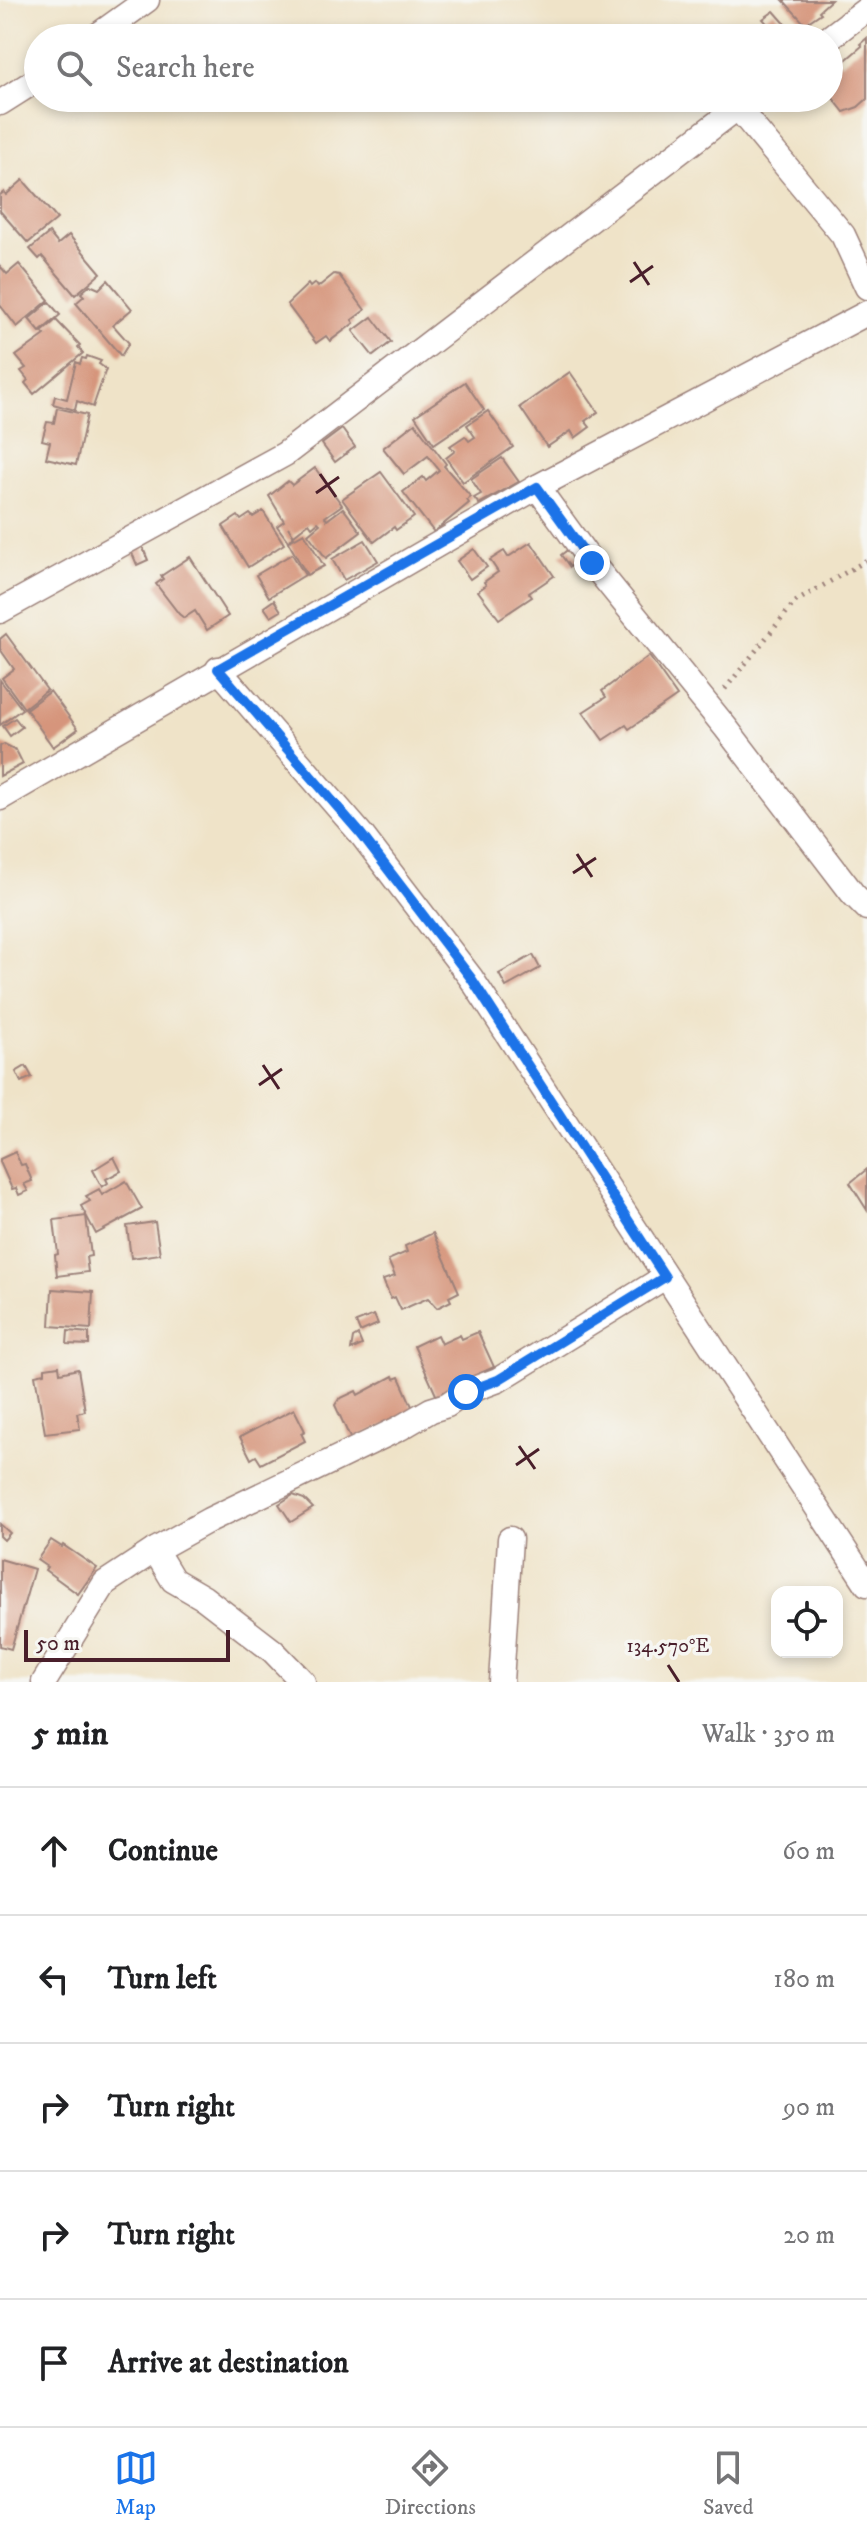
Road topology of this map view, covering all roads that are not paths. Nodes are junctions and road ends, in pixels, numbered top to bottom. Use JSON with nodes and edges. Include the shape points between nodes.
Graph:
{"nodes":[{"id":1,"x":147,"y":0,"type":"edge"},
{"id":2,"x":867,"y":9,"type":"edge"},
{"id":3,"x":114,"y":24,"type":"edge"},
{"id":4,"x":843,"y":27,"type":"edge"},
{"id":5,"x":24,"y":88,"type":"edge"},
{"id":6,"x":0,"y":103,"type":"edge"},
{"id":7,"x":732,"y":112,"type":"edge"},
{"id":8,"x":751,"y":112,"type":"edge"},
{"id":9,"x":867,"y":287,"type":"edge"},
{"id":10,"x":867,"y":313,"type":"edge"},
{"id":11,"x":537,"y":487,"type":"junction"},
{"id":12,"x":0,"y":611,"type":"edge"},
{"id":13,"x":218,"y":669,"type":"junction"},
{"id":14,"x":0,"y":798,"type":"edge"},
{"id":15,"x":867,"y":908,"type":"edge"},
{"id":16,"x":665,"y":1277,"type":"junction"},
{"id":17,"x":510,"y":1539,"type":"dead end"},
{"id":18,"x":155,"y":1550,"type":"junction"},
{"id":19,"x":867,"y":1584,"type":"edge"},
{"id":20,"x":44,"y":1682,"type":"edge"},
{"id":21,"x":303,"y":1682,"type":"edge"},
{"id":22,"x":501,"y":1682,"type":"edge"}],
"edges":[{"from":1,"to":3,"type":"street"},
{"from":2,"to":4,"type":"street"},
{"from":5,"to":6,"type":"street"},
{"from":7,"to":12,"type":"street","via":[[285,454]]},
{"from":8,"to":9,"type":"street","via":[[843,235]]},
{"from":10,"to":11,"type":"street"},
{"from":11,"to":13,"type":"street"},
{"from":11,"to":15,"type":"street"},
{"from":13,"to":14,"type":"street"},
{"from":13,"to":16,"type":"street","via":[[361,834],[471,978]]},
{"from":16,"to":18,"type":"street","via":[[498,1380]]},
{"from":16,"to":19,"type":"street"},
{"from":17,"to":22,"type":"street"},
{"from":18,"to":20,"type":"street","via":[[105,1583]]},
{"from":18,"to":21,"type":"street","via":[[173,1580],[273,1651]]}]}
